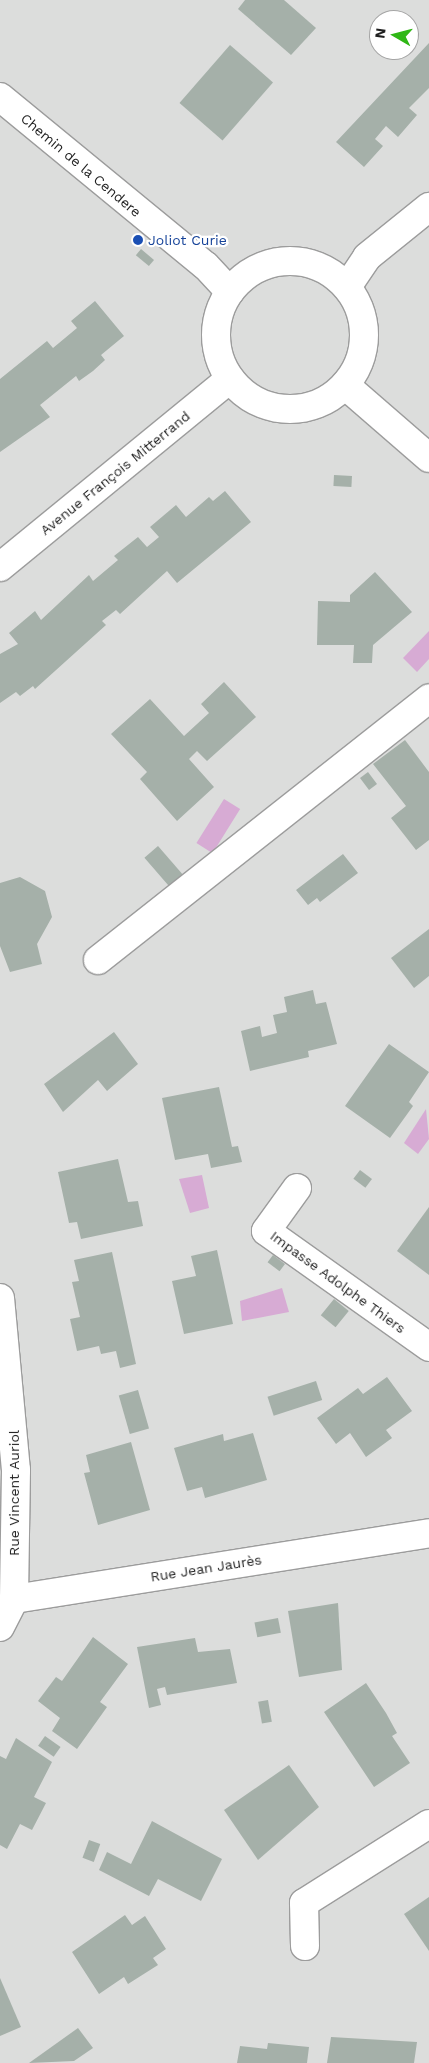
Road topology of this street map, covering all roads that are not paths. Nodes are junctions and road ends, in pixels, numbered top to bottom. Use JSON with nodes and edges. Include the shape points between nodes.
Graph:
{"nodes":[{"id":1,"x":0,"y":97,"type":"edge"},
{"id":2,"x":429,"y":207,"type":"edge"},
{"id":3,"x":347,"y":287,"type":"junction"},
{"id":4,"x":230,"y":292,"type":"junction"},
{"id":5,"x":230,"y":379,"type":"junction"},
{"id":6,"x":345,"y":385,"type":"junction"},
{"id":7,"x":429,"y":458,"type":"edge"},
{"id":8,"x":0,"y":567,"type":"edge"},
{"id":9,"x":429,"y":699,"type":"edge"},
{"id":10,"x":98,"y":960,"type":"dead end"},
{"id":11,"x":297,"y":1188,"type":"dead end"},
{"id":12,"x":0,"y":1298,"type":"edge"},
{"id":13,"x":429,"y":1347,"type":"edge"},
{"id":14,"x":8,"y":1470,"type":"edge"},
{"id":15,"x":429,"y":1533,"type":"edge"},
{"id":16,"x":14,"y":1599,"type":"junction"},
{"id":17,"x":0,"y":1627,"type":"edge"},
{"id":18,"x":429,"y":1824,"type":"edge"},
{"id":19,"x":305,"y":1946,"type":"dead end"}],
"edges":[{"from":1,"to":4,"type":"street","name":"Chemin de la Cendere","via":[[206,266]]},
{"from":2,"to":3,"type":"street","via":[[367,257]]},
{"from":3,"to":4,"type":"street","via":[[309,263],[287,261],[252,272]]},
{"from":3,"to":6,"type":"street","via":[[360,310],[364,336],[359,362]]},
{"from":4,"to":5,"type":"street","via":[[216,336]]},
{"from":5,"to":6,"type":"street","via":[[259,403],[295,409],[322,401]]},
{"from":5,"to":8,"type":"street","name":"Avenue François Mitterrand"},
{"from":6,"to":7,"type":"street"},
{"from":9,"to":10,"type":"street"},
{"from":11,"to":13,"type":"street","name":"Impasse Adolphe Thiers","via":[[266,1231]]},
{"from":12,"to":14,"type":"street","name":"Rue Vincent Auriol"},
{"from":14,"to":16,"type":"street","name":"Rue Vincent Auriol"},
{"from":15,"to":16,"type":"street","name":"Rue Jean Jaurès"},
{"from":16,"to":17,"type":"street"},
{"from":18,"to":19,"type":"street","via":[[304,1903]]}]}
